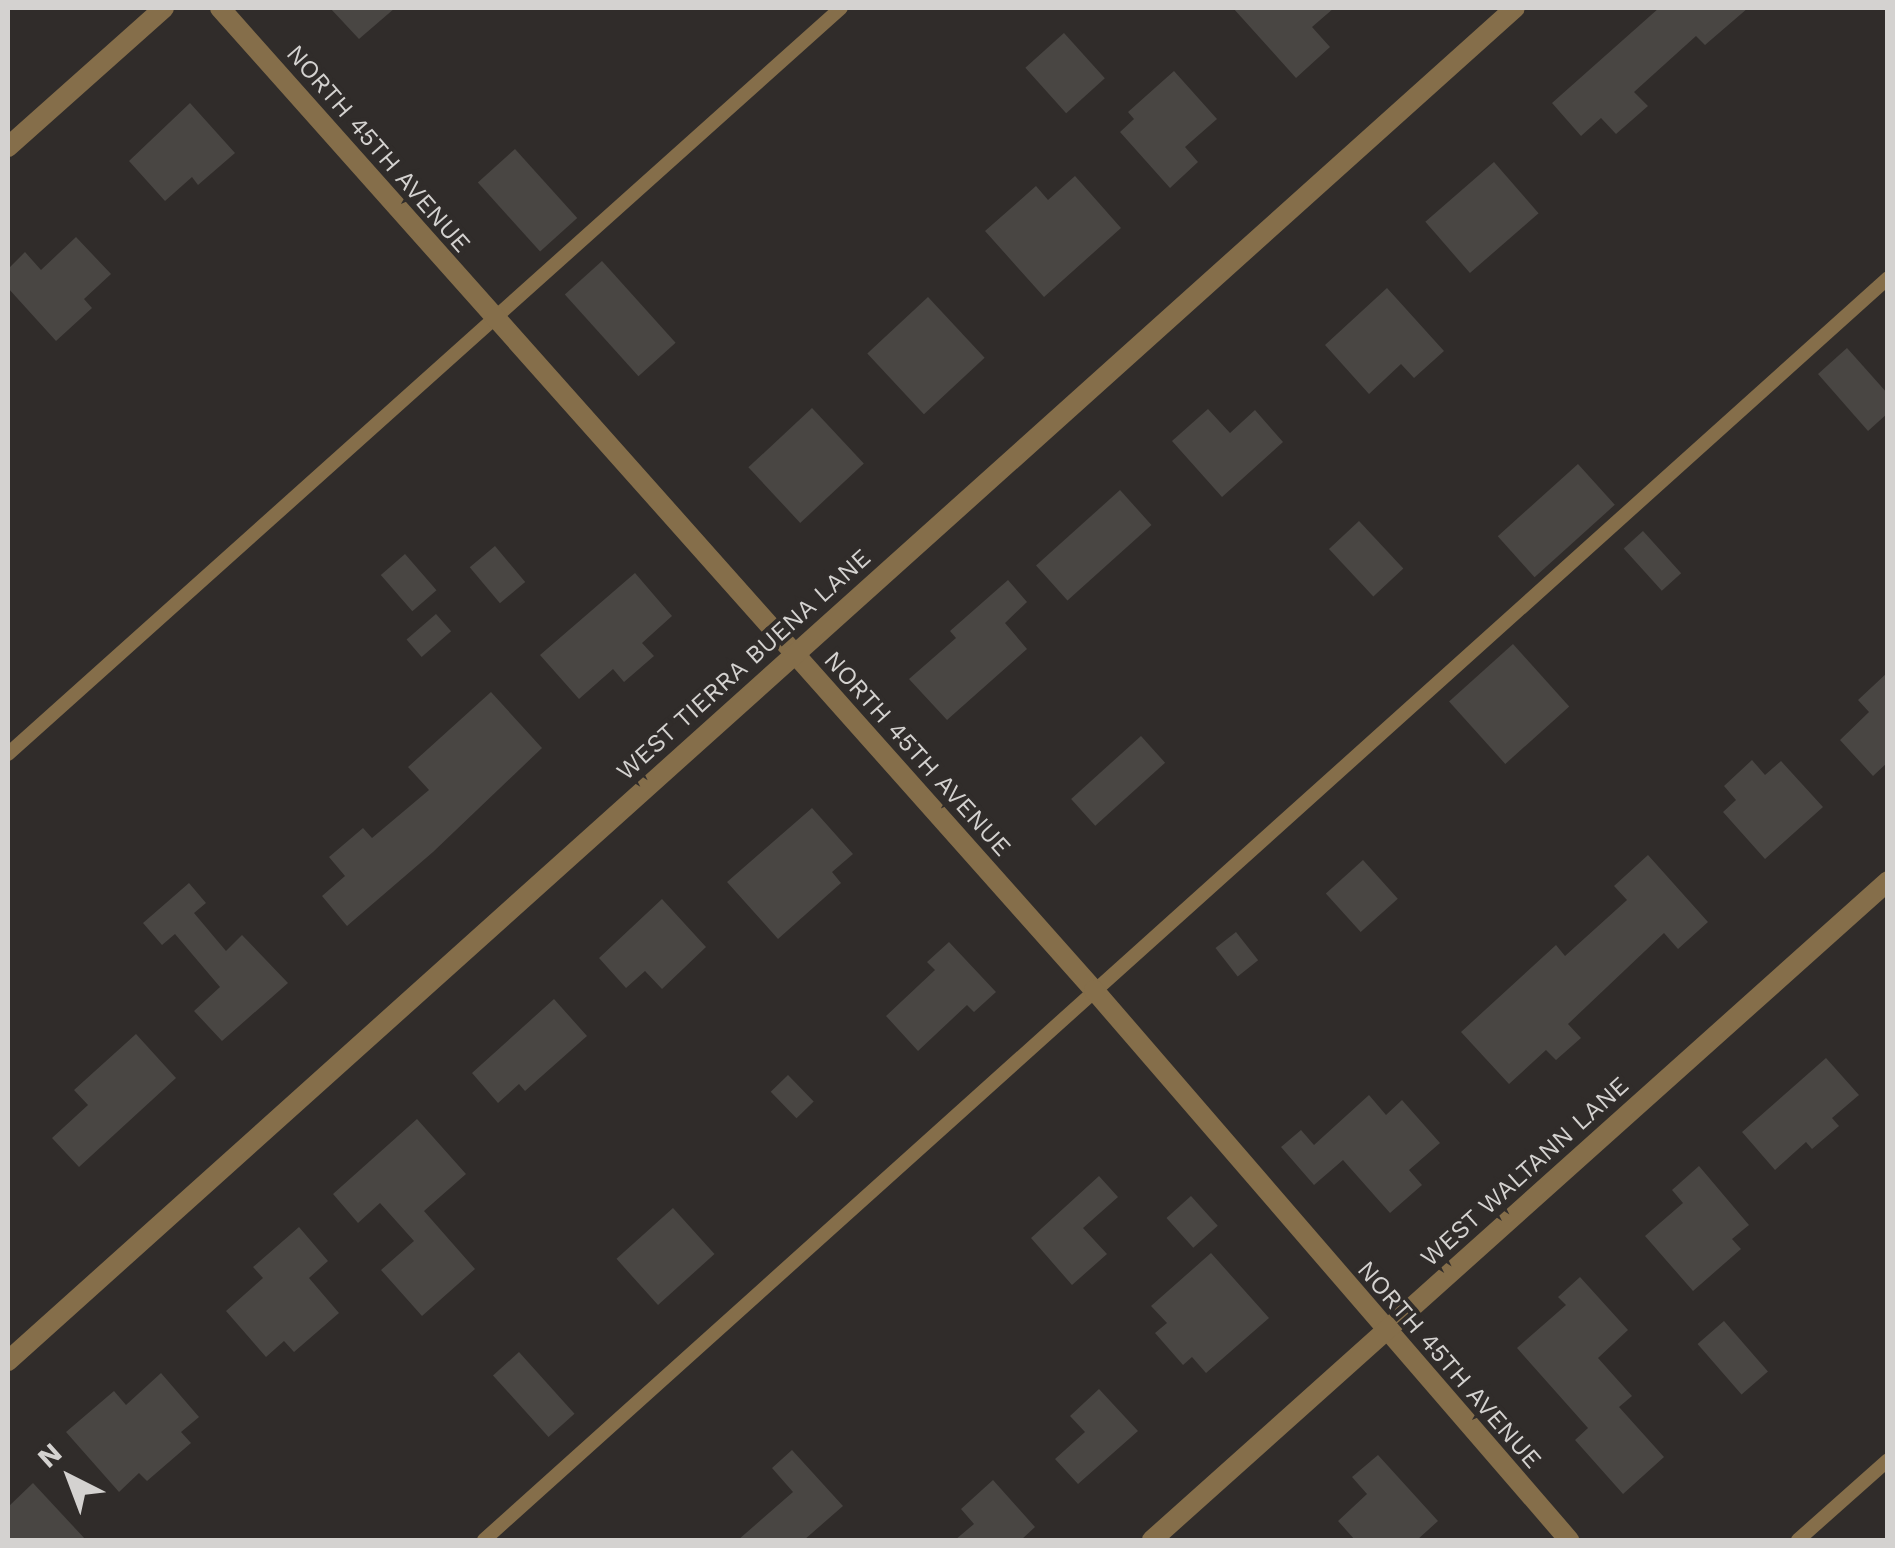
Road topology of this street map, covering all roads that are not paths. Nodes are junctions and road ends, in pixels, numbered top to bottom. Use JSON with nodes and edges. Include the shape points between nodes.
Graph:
{"nodes":[{"id":1,"x":164,"y":8,"type":"edge"},
{"id":2,"x":220,"y":8,"type":"edge"},
{"id":3,"x":841,"y":8,"type":"edge"},
{"id":4,"x":1515,"y":8,"type":"edge"},
{"id":5,"x":8,"y":148,"type":"edge"},
{"id":6,"x":1888,"y":278,"type":"edge"},
{"id":7,"x":494,"y":319,"type":"junction"},
{"id":8,"x":792,"y":653,"type":"junction"},
{"id":9,"x":8,"y":754,"type":"edge"},
{"id":10,"x":1888,"y":881,"type":"edge"},
{"id":11,"x":1094,"y":990,"type":"junction"},
{"id":12,"x":1385,"y":1331,"type":"junction"},
{"id":13,"x":8,"y":1361,"type":"edge"},
{"id":14,"x":1888,"y":1460,"type":"edge"},
{"id":15,"x":484,"y":1540,"type":"edge"},
{"id":16,"x":1152,"y":1540,"type":"edge"},
{"id":17,"x":1569,"y":1540,"type":"edge"},
{"id":18,"x":1798,"y":1540,"type":"edge"}],
"edges":[{"from":1,"to":5,"type":"street"},
{"from":2,"to":7,"type":"street","name":"NORTH 45TH AVENUE"},
{"from":3,"to":7,"type":"lane"},
{"from":4,"to":8,"type":"street","name":"WEST TIERRA BUENA LANE"},
{"from":6,"to":11,"type":"lane"},
{"from":7,"to":8,"type":"street","name":"NORTH 45TH AVENUE"},
{"from":7,"to":9,"type":"lane"},
{"from":8,"to":11,"type":"street","name":"NORTH 45TH AVENUE"},
{"from":8,"to":13,"type":"street","name":"WEST TIERRA BUENA LANE"},
{"from":10,"to":12,"type":"street","name":"WEST WALTANN LANE"},
{"from":11,"to":12,"type":"street","name":"NORTH 45TH AVENUE"},
{"from":11,"to":15,"type":"lane"},
{"from":12,"to":16,"type":"street","name":"WEST WALTANN LANE"},
{"from":12,"to":17,"type":"street","name":"NORTH 45TH AVENUE"},
{"from":14,"to":18,"type":"lane"}]}
